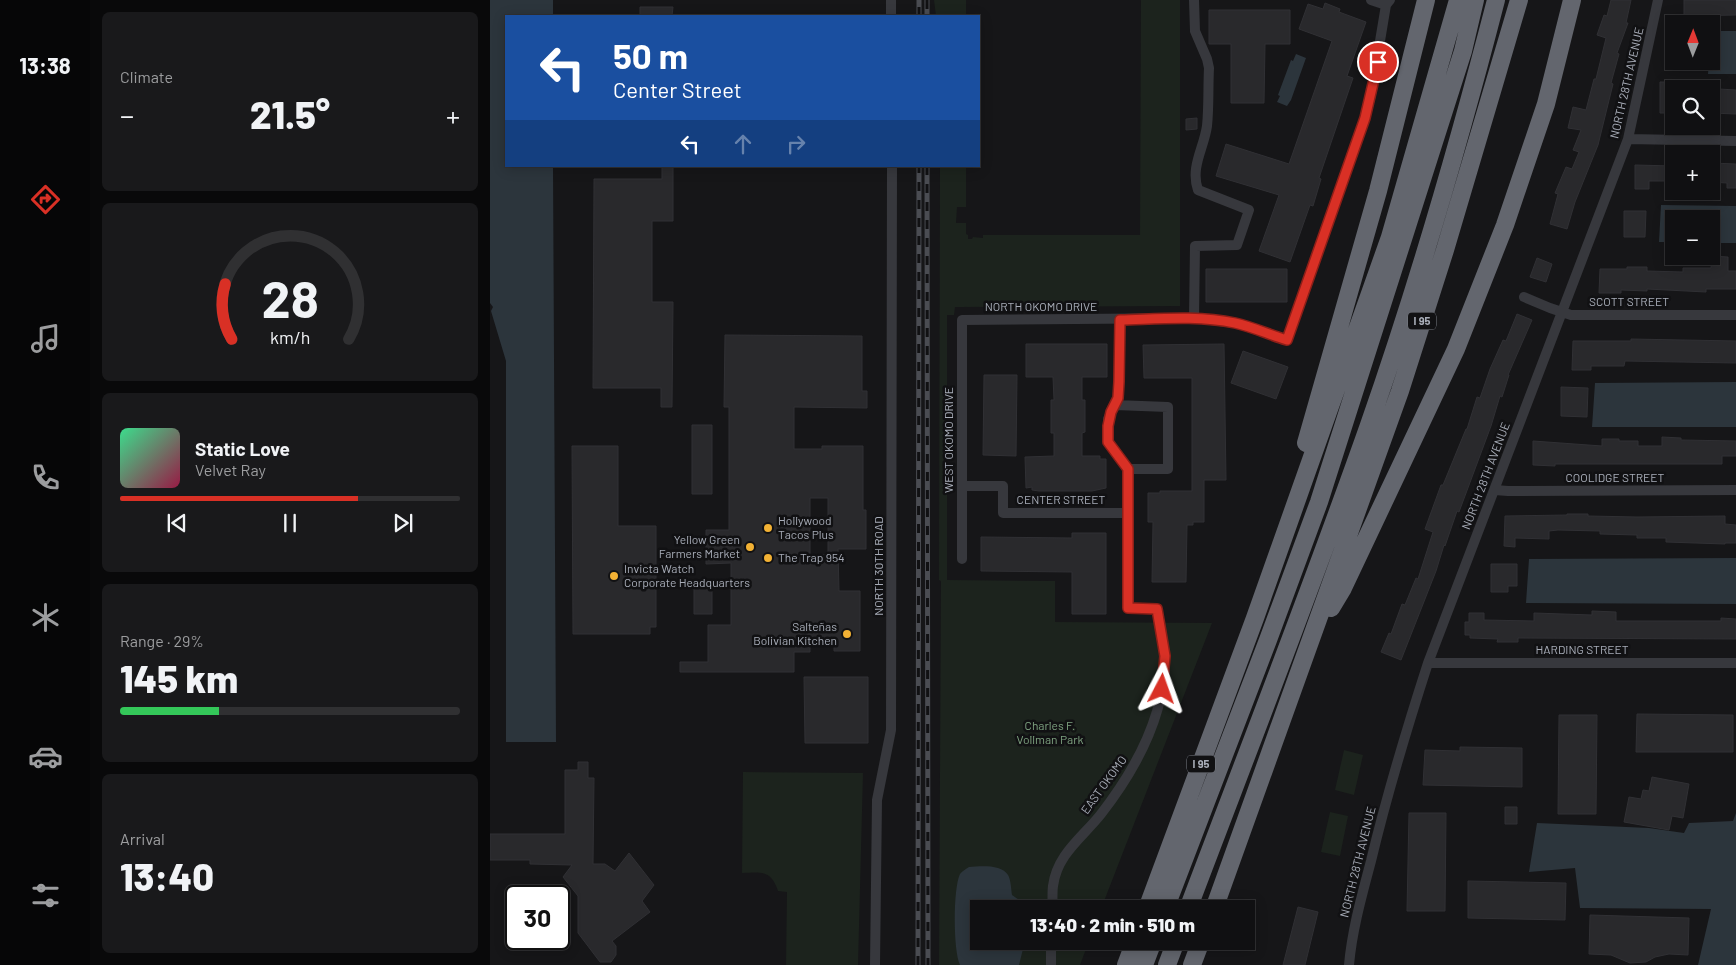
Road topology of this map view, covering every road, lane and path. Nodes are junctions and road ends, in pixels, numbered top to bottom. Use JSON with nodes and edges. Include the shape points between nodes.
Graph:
{"nodes":[{"id":1,"x":891,"y":0,"type":"edge"},
{"id":2,"x":1194,"y":0,"type":"edge"},
{"id":3,"x":1371,"y":0,"type":"edge"},
{"id":4,"x":1426,"y":0,"type":"edge"},
{"id":5,"x":1458,"y":0,"type":"edge"},
{"id":6,"x":1475,"y":0,"type":"edge"},
{"id":7,"x":1496,"y":0,"type":"edge"},
{"id":8,"x":1519,"y":0,"type":"edge"},
{"id":9,"x":1572,"y":0,"type":"edge"},
{"id":10,"x":1658,"y":0,"type":"edge"},
{"id":11,"x":1388,"y":3,"type":"edge"},
{"id":12,"x":891,"y":15,"type":"edge"},
{"id":13,"x":1628,"y":139,"type":"junction"},
{"id":14,"x":1736,"y":140,"type":"edge"},
{"id":15,"x":892,"y":167,"type":"edge"},
{"id":16,"x":1524,"y":297,"type":"dead end"},
{"id":17,"x":1561,"y":312,"type":"junction"},
{"id":18,"x":1736,"y":314,"type":"edge"},
{"id":19,"x":1194,"y":318,"type":"junction"},
{"id":20,"x":962,"y":320,"type":"joint"},
{"id":21,"x":1120,"y":320,"type":"junction"},
{"id":22,"x":1115,"y":405,"type":"junction"},
{"id":23,"x":1128,"y":469,"type":"junction"},
{"id":24,"x":962,"y":486,"type":"junction"},
{"id":25,"x":1495,"y":490,"type":"junction"},
{"id":26,"x":1736,"y":490,"type":"edge"},
{"id":27,"x":1128,"y":513,"type":"junction"},
{"id":28,"x":962,"y":559,"type":"dead end"},
{"id":29,"x":1255,"y":618,"type":"junction"},
{"id":30,"x":1312,"y":638,"type":"junction"},
{"id":31,"x":1428,"y":663,"type":"junction"},
{"id":32,"x":1736,"y":663,"type":"edge"},
{"id":33,"x":1052,"y":900,"type":"edge"},
{"id":34,"x":1150,"y":900,"type":"edge"},
{"id":35,"x":1168,"y":900,"type":"edge"},
{"id":36,"x":1191,"y":900,"type":"edge"},
{"id":37,"x":1217,"y":900,"type":"edge"},
{"id":38,"x":1051,"y":950,"type":"edge"},
{"id":39,"x":1131,"y":950,"type":"edge"},
{"id":40,"x":1150,"y":950,"type":"edge"},
{"id":41,"x":1173,"y":950,"type":"edge"},
{"id":42,"x":1198,"y":950,"type":"edge"},
{"id":43,"x":875,"y":965,"type":"edge"},
{"id":44,"x":1051,"y":965,"type":"edge"},
{"id":45,"x":1126,"y":965,"type":"edge"},
{"id":46,"x":1144,"y":965,"type":"edge"},
{"id":47,"x":1167,"y":965,"type":"edge"},
{"id":48,"x":1192,"y":965,"type":"edge"},
{"id":49,"x":1349,"y":965,"type":"edge"}],
"edges":[{"from":1,"to":12,"type":"street"},
{"from":2,"to":19,"type":"street","via":[[1194,31],[1209,68],[1207,125],[1198,153],[1195,182],[1198,190],[1249,210],[1237,245],[1195,246]]},
{"from":3,"to":11,"type":"street"},
{"from":4,"to":29,"type":"highway","via":[[1378,190]]},
{"from":5,"to":29,"type":"highway","number":"I 95","via":[[1390,237]]},
{"from":6,"to":35,"type":"highway","via":[[1463,51],[1319,502]]},
{"from":7,"to":36,"type":"highway","via":[[1464,126],[1369,424]]},
{"from":8,"to":30,"type":"highway","number":"I 95","via":[[1406,372]]},
{"from":9,"to":30,"type":"highway","via":[[1546,104],[1505,225],[1456,349],[1343,588]]},
{"from":10,"to":13,"type":"street","name":"NORTH 28TH AVENUE"},
{"from":11,"to":19,"type":"street","name":"NORTH OKOMO DRIVE","via":[[1371,95],[1287,340],[1236,323]]},
{"from":13,"to":14,"type":"street"},
{"from":13,"to":17,"type":"street","name":"NORTH 28TH AVENUE"},
{"from":15,"to":43,"type":"street","name":"NORTH 30TH ROAD","via":[[891,730],[878,800]]},
{"from":16,"to":17,"type":"street","name":"SCOTT STREET"},
{"from":17,"to":18,"type":"street","name":"SCOTT STREET"},
{"from":17,"to":25,"type":"street","name":"NORTH 28TH AVENUE"},
{"from":19,"to":21,"type":"street","name":"NORTH OKOMO DRIVE"},
{"from":20,"to":21,"type":"street","name":"NORTH OKOMO DRIVE"},
{"from":20,"to":24,"type":"street","name":"WEST OKOMO DRIVE"},
{"from":21,"to":22,"type":"street","via":[[1119,382]]},
{"from":22,"to":23,"type":"street","via":[[1108,419],[1108,442]]},
{"from":22,"to":23,"type":"street","via":[[1168,407],[1168,469]]},
{"from":23,"to":27,"type":"street"},
{"from":24,"to":27,"type":"street","name":"CENTER STREET","via":[[1003,486],[1003,513]]},
{"from":24,"to":28,"type":"street","name":"WEST OKOMO DRIVE"},
{"from":25,"to":26,"type":"street","name":"COOLIDGE STREET"},
{"from":25,"to":31,"type":"street","name":"NORTH 28TH AVENUE"},
{"from":27,"to":33,"type":"street","name":"EAST OKOMO","via":[[1128,608],[1157,609],[1165,656],[1162,689],[1141,754],[1099,816],[1062,859],[1056,873]]},
{"from":29,"to":34,"type":"highway","number":"I 95"},
{"from":30,"to":37,"type":"highway","number":"I 95"},
{"from":31,"to":32,"type":"street","name":"HARDING STREET"},
{"from":31,"to":49,"type":"street","name":"NORTH 28TH AVENUE","via":[[1388,791]]},
{"from":38,"to":44,"type":"street"},
{"from":39,"to":45,"type":"highway"},
{"from":40,"to":46,"type":"highway"},
{"from":41,"to":47,"type":"highway"},
{"from":42,"to":48,"type":"highway"}]}
